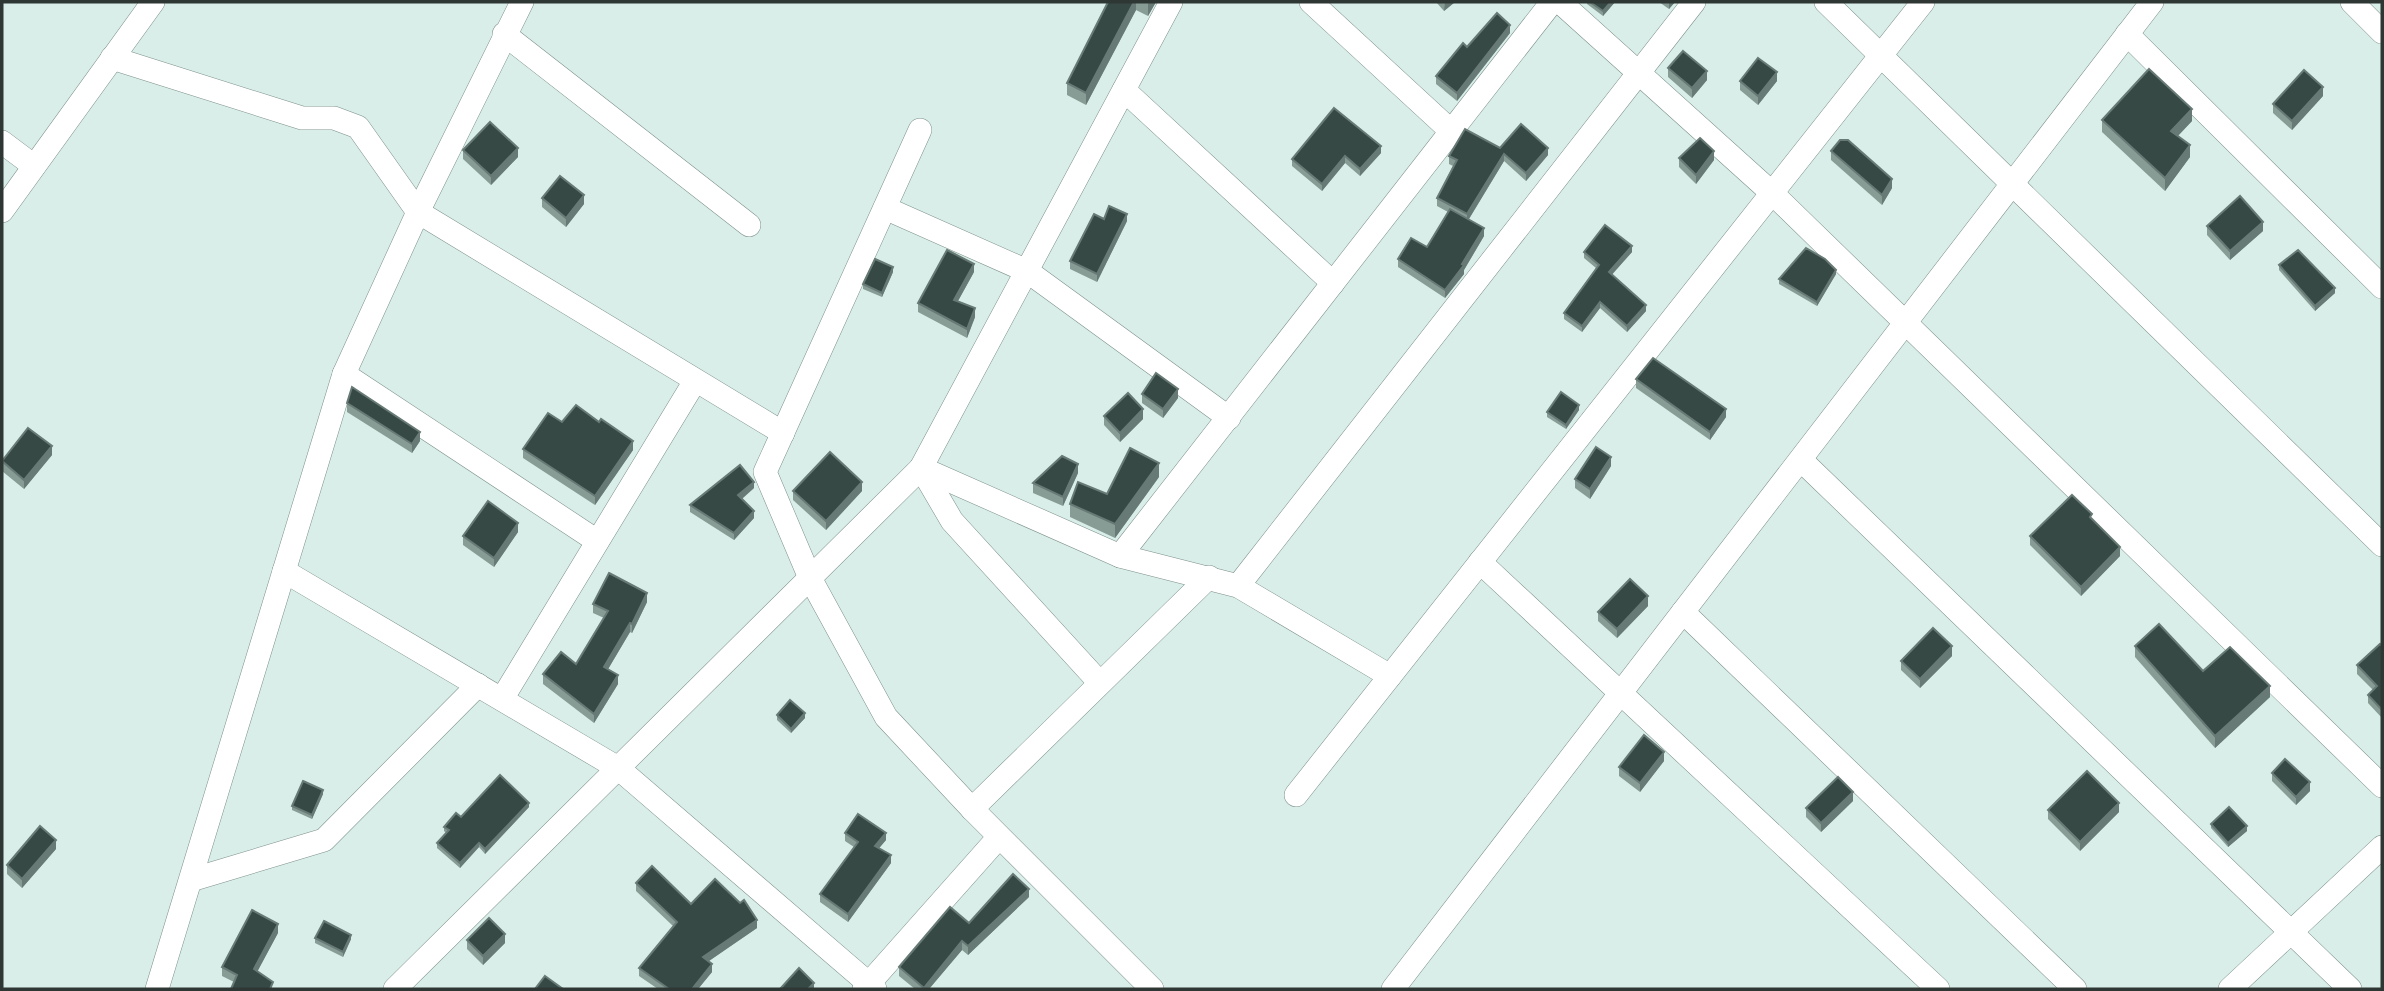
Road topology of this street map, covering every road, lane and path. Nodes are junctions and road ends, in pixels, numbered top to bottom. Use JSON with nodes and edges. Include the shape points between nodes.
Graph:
{"nodes":[{"id":1,"x":153,"y":2,"type":"edge"},
{"id":2,"x":522,"y":2,"type":"edge"},
{"id":3,"x":1171,"y":2,"type":"edge"},
{"id":4,"x":1311,"y":2,"type":"edge"},
{"id":5,"x":1552,"y":2,"type":"edge"},
{"id":6,"x":1560,"y":2,"type":"edge"},
{"id":7,"x":1694,"y":2,"type":"edge"},
{"id":8,"x":1826,"y":2,"type":"edge"},
{"id":9,"x":1923,"y":2,"type":"edge"},
{"id":10,"x":2152,"y":2,"type":"edge"},
{"id":11,"x":2352,"y":2,"type":"edge"},
{"id":12,"x":2382,"y":32,"type":"edge"},
{"id":13,"x":504,"y":34,"type":"junction"},
{"id":14,"x":2127,"y":34,"type":"junction"},
{"id":15,"x":1881,"y":55,"type":"junction"},
{"id":16,"x":112,"y":58,"type":"junction"},
{"id":17,"x":1639,"y":73,"type":"junction"},
{"id":18,"x":1124,"y":89,"type":"junction"},
{"id":19,"x":920,"y":130,"type":"dead end"},
{"id":20,"x":1451,"y":131,"type":"junction"},
{"id":21,"x":2,"y":142,"type":"edge"},
{"id":22,"x":34,"y":166,"type":"junction"},
{"id":23,"x":2012,"y":183,"type":"junction"},
{"id":24,"x":1772,"y":193,"type":"junction"},
{"id":25,"x":885,"y":208,"type":"junction"},
{"id":26,"x":2,"y":211,"type":"edge"},
{"id":27,"x":418,"y":212,"type":"junction"},
{"id":28,"x":749,"y":225,"type":"dead end"},
{"id":29,"x":1027,"y":271,"type":"junction"},
{"id":30,"x":1333,"y":283,"type":"junction"},
{"id":31,"x":2382,"y":287,"type":"edge"},
{"id":32,"x":1905,"y":323,"type":"junction"},
{"id":33,"x":344,"y":374,"type":"junction"},
{"id":34,"x":695,"y":381,"type":"junction"},
{"id":35,"x":1228,"y":418,"type":"junction"},
{"id":36,"x":783,"y":433,"type":"junction"},
{"id":37,"x":1801,"y":460,"type":"junction"},
{"id":38,"x":921,"y":468,"type":"junction"},
{"id":39,"x":597,"y":541,"type":"junction"},
{"id":40,"x":2382,"y":545,"type":"edge"},
{"id":41,"x":1120,"y":556,"type":"junction"},
{"id":42,"x":1480,"y":562,"type":"junction"},
{"id":43,"x":284,"y":571,"type":"junction"},
{"id":44,"x":1209,"y":577,"type":"junction"},
{"id":45,"x":810,"y":578,"type":"junction"},
{"id":46,"x":1238,"y":586,"type":"junction"},
{"id":47,"x":1683,"y":612,"type":"junction"},
{"id":48,"x":1390,"y":676,"type":"junction"},
{"id":49,"x":1100,"y":684,"type":"junction"},
{"id":50,"x":478,"y":685,"type":"junction"},
{"id":51,"x":1621,"y":694,"type":"junction"},
{"id":52,"x":502,"y":699,"type":"junction"},
{"id":53,"x":618,"y":768,"type":"junction"},
{"id":54,"x":2382,"y":786,"type":"edge"},
{"id":55,"x":1296,"y":795,"type":"dead end"},
{"id":56,"x":972,"y":809,"type":"junction"},
{"id":57,"x":999,"y":837,"type":"junction"},
{"id":58,"x":2382,"y":847,"type":"edge"},
{"id":59,"x":191,"y":880,"type":"junction"},
{"id":60,"x":2290,"y":932,"type":"junction"},
{"id":61,"x":869,"y":988,"type":"edge"},
{"id":62,"x":157,"y":989,"type":"edge"},
{"id":63,"x":395,"y":989,"type":"edge"},
{"id":64,"x":1152,"y":989,"type":"edge"},
{"id":65,"x":1394,"y":989,"type":"edge"},
{"id":66,"x":1938,"y":989,"type":"edge"},
{"id":67,"x":2075,"y":989,"type":"edge"},
{"id":68,"x":2230,"y":989,"type":"edge"},
{"id":69,"x":2350,"y":989,"type":"edge"}],
"edges":[{"from":1,"to":16,"type":"street"},
{"from":2,"to":13,"type":"street"},
{"from":3,"to":18,"type":"street"},
{"from":4,"to":20,"type":"street"},
{"from":5,"to":20,"type":"street"},
{"from":6,"to":17,"type":"street"},
{"from":7,"to":17,"type":"street"},
{"from":8,"to":15,"type":"street"},
{"from":9,"to":15,"type":"street"},
{"from":10,"to":14,"type":"street"},
{"from":11,"to":12,"type":"street"},
{"from":13,"to":27,"type":"street"},
{"from":13,"to":28,"type":"street"},
{"from":14,"to":23,"type":"street"},
{"from":14,"to":31,"type":"street"},
{"from":15,"to":23,"type":"street"},
{"from":15,"to":24,"type":"street"},
{"from":16,"to":22,"type":"street"},
{"from":16,"to":27,"type":"street","via":[[302,118],[334,118],[358,127]]},
{"from":17,"to":24,"type":"street"},
{"from":17,"to":46,"type":"street"},
{"from":18,"to":29,"type":"street"},
{"from":18,"to":30,"type":"street"},
{"from":19,"to":25,"type":"street"},
{"from":20,"to":30,"type":"street"},
{"from":21,"to":22,"type":"street"},
{"from":22,"to":26,"type":"street"},
{"from":23,"to":32,"type":"street"},
{"from":23,"to":40,"type":"street"},
{"from":24,"to":32,"type":"street"},
{"from":24,"to":42,"type":"street"},
{"from":25,"to":29,"type":"street"},
{"from":25,"to":36,"type":"street"},
{"from":27,"to":33,"type":"street"},
{"from":27,"to":34,"type":"street"},
{"from":29,"to":35,"type":"street"},
{"from":29,"to":38,"type":"street"},
{"from":30,"to":35,"type":"street"},
{"from":32,"to":37,"type":"street"},
{"from":32,"to":54,"type":"street"},
{"from":33,"to":39,"type":"street"},
{"from":33,"to":43,"type":"street"},
{"from":34,"to":36,"type":"street"},
{"from":34,"to":39,"type":"street"},
{"from":35,"to":41,"type":"street"},
{"from":36,"to":45,"type":"street","via":[[765,472]]},
{"from":37,"to":47,"type":"street"},
{"from":37,"to":60,"type":"street"},
{"from":38,"to":41,"type":"street"},
{"from":38,"to":45,"type":"street"},
{"from":38,"to":49,"type":"street","via":[[952,521]]},
{"from":39,"to":52,"type":"street"},
{"from":41,"to":44,"type":"street"},
{"from":42,"to":48,"type":"street"},
{"from":42,"to":51,"type":"street"},
{"from":43,"to":50,"type":"street"},
{"from":43,"to":59,"type":"street"},
{"from":44,"to":46,"type":"street"},
{"from":44,"to":49,"type":"street"},
{"from":45,"to":53,"type":"street"},
{"from":45,"to":56,"type":"street","via":[[886,717]]},
{"from":46,"to":48,"type":"street"},
{"from":47,"to":51,"type":"street"},
{"from":47,"to":67,"type":"street"},
{"from":48,"to":55,"type":"street"},
{"from":49,"to":56,"type":"street"},
{"from":50,"to":52,"type":"street"},
{"from":50,"to":59,"type":"street","via":[[324,840]]},
{"from":51,"to":65,"type":"street"},
{"from":51,"to":66,"type":"street"},
{"from":52,"to":53,"type":"street"},
{"from":53,"to":61,"type":"street"},
{"from":53,"to":63,"type":"street"},
{"from":56,"to":57,"type":"street"},
{"from":57,"to":61,"type":"street"},
{"from":57,"to":64,"type":"street"},
{"from":58,"to":60,"type":"street"},
{"from":59,"to":62,"type":"street"},
{"from":60,"to":68,"type":"street"},
{"from":60,"to":69,"type":"street"}]}
